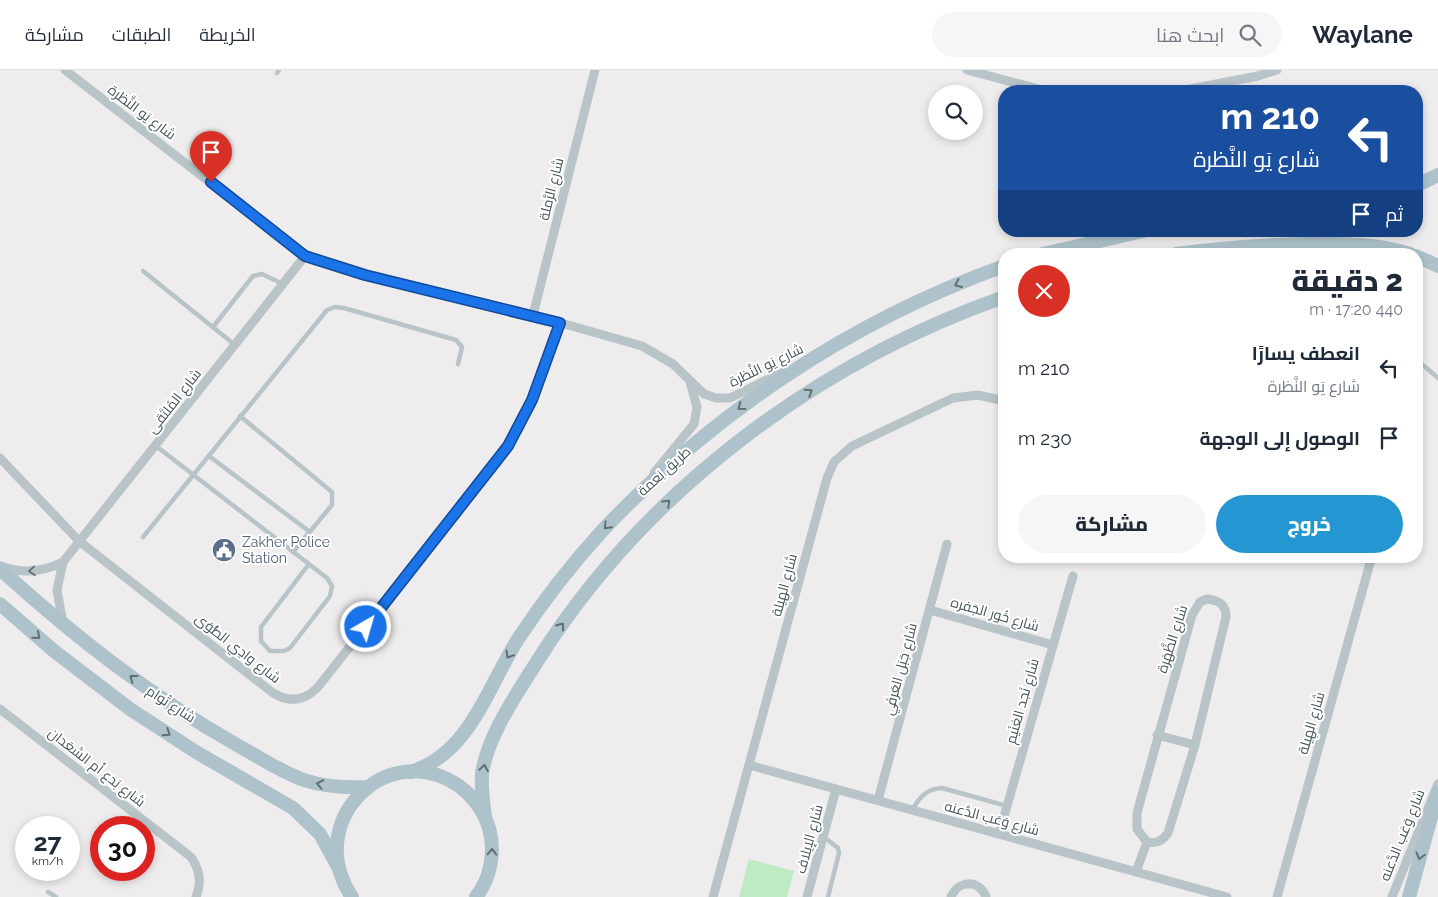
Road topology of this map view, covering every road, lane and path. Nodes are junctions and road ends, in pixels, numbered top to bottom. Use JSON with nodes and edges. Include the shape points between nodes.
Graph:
{"nodes":[{"id":1,"x":65,"y":70,"type":"edge"},
{"id":2,"x":596,"y":70,"type":"edge"},
{"id":3,"x":967,"y":70,"type":"edge"},
{"id":4,"x":1277,"y":70,"type":"edge"},
{"id":5,"x":1001,"y":75,"type":"edge"},
{"id":6,"x":1029,"y":85,"type":"edge"},
{"id":7,"x":1211,"y":85,"type":"edge"},
{"id":8,"x":1438,"y":175,"type":"edge"},
{"id":9,"x":1423,"y":182,"type":"edge"},
{"id":10,"x":1117,"y":237,"type":"edge"},
{"id":11,"x":1069,"y":248,"type":"edge"},
{"id":12,"x":1227,"y":248,"type":"edge"},
{"id":13,"x":1391,"y":248,"type":"edge"},
{"id":14,"x":305,"y":256,"type":"junction"},
{"id":15,"x":1423,"y":259,"type":"edge"},
{"id":16,"x":1438,"y":266,"type":"edge"},
{"id":17,"x":998,"y":268,"type":"edge"},
{"id":18,"x":143,"y":271,"type":"dead end"},
{"id":19,"x":283,"y":284,"type":"junction"},
{"id":20,"x":998,"y":299,"type":"edge"},
{"id":21,"x":532,"y":315,"type":"junction"},
{"id":22,"x":560,"y":323,"type":"junction"},
{"id":23,"x":213,"y":327,"type":"junction"},
{"id":24,"x":235,"y":345,"type":"junction"},
{"id":25,"x":828,"y":349,"type":"junction"},
{"id":26,"x":458,"y":364,"type":"dead end"},
{"id":27,"x":1423,"y":364,"type":"edge"},
{"id":28,"x":1438,"y":378,"type":"edge"},
{"id":29,"x":690,"y":382,"type":"junction"},
{"id":30,"x":998,"y":400,"type":"edge"},
{"id":31,"x":240,"y":416,"type":"junction"},
{"id":32,"x":156,"y":446,"type":"junction"},
{"id":33,"x":209,"y":456,"type":"junction"},
{"id":34,"x":0,"y":458,"type":"edge"},
{"id":35,"x":193,"y":475,"type":"junction"},
{"id":36,"x":626,"y":506,"type":"junction"},
{"id":37,"x":310,"y":532,"type":"junction"},
{"id":38,"x":144,"y":538,"type":"dead end"},
{"id":39,"x":79,"y":541,"type":"junction"},
{"id":40,"x":947,"y":544,"type":"dead end"},
{"id":41,"x":293,"y":552,"type":"junction"},
{"id":42,"x":63,"y":562,"type":"junction"},
{"id":43,"x":1370,"y":563,"type":"edge"},
{"id":44,"x":309,"y":564,"type":"junction"},
{"id":45,"x":0,"y":568,"type":"edge"},
{"id":46,"x":1073,"y":576,"type":"dead end"},
{"id":47,"x":0,"y":604,"type":"edge"},
{"id":48,"x":930,"y":610,"type":"junction"},
{"id":49,"x":65,"y":628,"type":"junction"},
{"id":50,"x":1053,"y":645,"type":"junction"},
{"id":51,"x":0,"y":709,"type":"edge"},
{"id":52,"x":1158,"y":735,"type":"junction"},
{"id":53,"x":1195,"y":745,"type":"junction"},
{"id":54,"x":750,"y":765,"type":"junction"},
{"id":55,"x":410,"y":772,"type":"junction"},
{"id":56,"x":1438,"y":784,"type":"edge"},
{"id":57,"x":368,"y":787,"type":"junction"},
{"id":58,"x":836,"y":789,"type":"junction"},
{"id":59,"x":1438,"y":792,"type":"edge"},
{"id":60,"x":878,"y":800,"type":"junction"},
{"id":61,"x":1006,"y":806,"type":"junction"},
{"id":62,"x":912,"y":810,"type":"junction"},
{"id":63,"x":484,"y":816,"type":"junction"},
{"id":64,"x":998,"y":834,"type":"junction"},
{"id":65,"x":824,"y":837,"type":"junction"},
{"id":66,"x":1147,"y":842,"type":"junction"},
{"id":67,"x":338,"y":867,"type":"junction"},
{"id":68,"x":1136,"y":872,"type":"junction"},
{"id":69,"x":48,"y":892,"type":"dead end"},
{"id":70,"x":348,"y":894,"type":"edge"},
{"id":71,"x":478,"y":895,"type":"edge"},
{"id":72,"x":56,"y":897,"type":"edge"},
{"id":73,"x":196,"y":897,"type":"edge"},
{"id":74,"x":713,"y":897,"type":"edge"},
{"id":75,"x":808,"y":897,"type":"edge"},
{"id":76,"x":828,"y":897,"type":"edge"},
{"id":77,"x":951,"y":897,"type":"edge"},
{"id":78,"x":986,"y":897,"type":"edge"},
{"id":79,"x":1227,"y":897,"type":"edge"},
{"id":80,"x":1277,"y":897,"type":"edge"},
{"id":81,"x":1392,"y":897,"type":"edge"},
{"id":82,"x":1409,"y":897,"type":"edge"}],
"edges":[{"from":1,"to":14,"type":"street","name":"شارع يَو النَّظرة"},
{"from":2,"to":21,"type":"street","name":"شارع الرَّملة"},
{"from":3,"to":5,"type":"street"},
{"from":4,"to":7,"type":"street"},
{"from":5,"to":6,"type":"street"},
{"from":8,"to":9,"type":"main road"},
{"from":10,"to":11,"type":"main road"},
{"from":12,"to":13,"type":"main road","via":[[1343,243]]},
{"from":14,"to":19,"type":"street","name":"شارع المُلتَقى"},
{"from":14,"to":21,"type":"street","name":"شارع يَو النَّظرة","via":[[365,275]]},
{"from":15,"to":16,"type":"main road"},
{"from":17,"to":25,"type":"main road","name":"طريق نِعمة","one_way":true,"via":[[934,294]]},
{"from":18,"to":23,"type":"lane"},
{"from":19,"to":23,"type":"lane","via":[[262,274],[253,276]]},
{"from":19,"to":24,"type":"street","name":"شارع المُلتَقى"},
{"from":63,"to":20,"type":"main road","name":"طريق نِعمة","one_way":true,"via":[[484,761],[510,706],[580,601],[648,522],[730,449],[819,385],[918,332]]},
{"from":21,"to":22,"type":"street","name":"شارع يَو النَّظرة"},
{"from":22,"to":29,"type":"street","name":"شارع يَو النَّظرة","via":[[642,346],[673,364]]},
{"from":22,"to":39,"type":"street","name":"شارع وادِي الطُّوَى","via":[[528,408],[508,446],[318,687],[305,698],[289,700],[273,693]]},
{"from":23,"to":24,"type":"lane"},
{"from":24,"to":32,"type":"street","name":"شارع المُلتَقى"},
{"from":25,"to":29,"type":"street","name":"شارع يَو النَّظرة","via":[[730,398],[704,394]]},
{"from":25,"to":36,"type":"main road","name":"طريق نِعمة","one_way":true,"via":[[737,410]]},
{"from":26,"to":31,"type":"lane","via":[[462,347],[456,340],[344,308],[331,308]]},
{"from":27,"to":28,"type":"lane"},
{"from":29,"to":36,"type":"street","name":"شارع يَو النَّظرة","via":[[697,407],[694,424]]},
{"from":30,"to":54,"type":"street","name":"شارع الهِيلة","via":[[978,395],[953,398],[852,446],[834,462]]},
{"from":31,"to":33,"type":"lane"},
{"from":31,"to":37,"type":"lane","via":[[332,492],[332,505]]},
{"from":32,"to":35,"type":"lane"},
{"from":32,"to":39,"type":"street","name":"شارع المُلتَقى"},
{"from":33,"to":35,"type":"lane"},
{"from":33,"to":37,"type":"lane"},
{"from":34,"to":39,"type":"street","name":"شارع وادِي الطُّوَى"},
{"from":35,"to":38,"type":"lane"},
{"from":35,"to":41,"type":"lane"},
{"from":36,"to":55,"type":"main road","name":"طريق نِعمة","one_way":true,"via":[[537,611],[461,738],[440,758]]},
{"from":37,"to":41,"type":"lane"},
{"from":39,"to":42,"type":"street","name":"شارع المُلتَقى"},
{"from":40,"to":48,"type":"street","name":"شارع جَبَل العَرفَي"},
{"from":41,"to":44,"type":"lane"},
{"from":42,"to":45,"type":"street","one_way":true,"via":[[33,571]]},
{"from":42,"to":49,"type":"street","name":"شارع المُلتَقى","via":[[57,590]]},
{"from":43,"to":80,"type":"street","name":"شارع الهِيلة"},
{"from":44,"to":44,"type":"lane","via":[[330,582],[330,596],[290,648],[284,652],[270,651],[260,641],[261,627]]},
{"from":45,"to":49,"type":"main road","name":"شارع تُوام"},
{"from":46,"to":50,"type":"street","name":"شارع نَجد الغنَيم"},
{"from":47,"to":67,"type":"main road","name":"شارع تُوام","one_way":true,"via":[[54,651],[130,709],[196,752],[294,808],[320,834]]},
{"from":48,"to":50,"type":"street","name":"شارع خُور الجَفره"},
{"from":48,"to":60,"type":"street","name":"شارع جَبَل العَرفَي"},
{"from":57,"to":49,"type":"main road","name":"شارع تُوام","one_way":true,"via":[[320,784],[289,774],[145,687]]},
{"from":50,"to":61,"type":"street","name":"شارع نَجد الغنَيم"},
{"from":51,"to":73,"type":"street","name":"شارع بَدع أم السَّعَدان","via":[[190,857],[199,874]]},
{"from":52,"to":53,"type":"street"},
{"from":52,"to":53,"type":"street","name":"شارع الظَّهَرة","via":[[1194,607],[1207,599],[1215,600],[1226,610],[1226,617]]},
{"from":52,"to":66,"type":"street","name":"شارع الظَّهَرة","via":[[1135,822]]},
{"from":53,"to":66,"type":"street","name":"شارع الظَّهَرة","via":[[1168,832],[1158,842]]},
{"from":54,"to":58,"type":"street","name":"شارع وَعَب الدَّعنه"},
{"from":54,"to":74,"type":"street","name":"شارع الهِيلة"},
{"from":55,"to":57,"type":"main road","via":[[388,776]]},
{"from":55,"to":63,"type":"main road","via":[[433,774],[454,783],[472,797]]},
{"from":56,"to":81,"type":"street","name":"شارع وَعَب الدَّعنه"},
{"from":57,"to":67,"type":"main road","via":[[352,802],[341,822],[336,844]]},
{"from":58,"to":60,"type":"street","name":"شارع وَعَب الدَّعنه"},
{"from":58,"to":65,"type":"street","name":"شارع الإيلاف"},
{"from":59,"to":82,"type":"main road","one_way":true},
{"from":60,"to":62,"type":"street","name":"شارع وَعَب الدَّعنه"},
{"from":61,"to":62,"type":"lane","via":[[942,788],[925,792]]},
{"from":61,"to":64,"type":"street","name":"شارع نَجد الغنَيم"},
{"from":62,"to":64,"type":"street","name":"شارع وَعَب الدَّعنه"},
{"from":71,"to":63,"type":"main road","one_way":true,"via":[[489,872],[492,849]]},
{"from":64,"to":68,"type":"street","name":"شارع وَعَب الدَّعنه"},
{"from":65,"to":75,"type":"street","name":"شارع الإيلاف"},
{"from":65,"to":76,"type":"lane","via":[[838,848],[839,853]]},
{"from":66,"to":68,"type":"street"},
{"from":67,"to":70,"type":"main road"},
{"from":68,"to":79,"type":"street","name":"شارع وَعَب الدَّعنه"},
{"from":69,"to":72,"type":"lane"},
{"from":77,"to":78,"type":"street","via":[[960,885],[970,883],[979,887]]}]}
